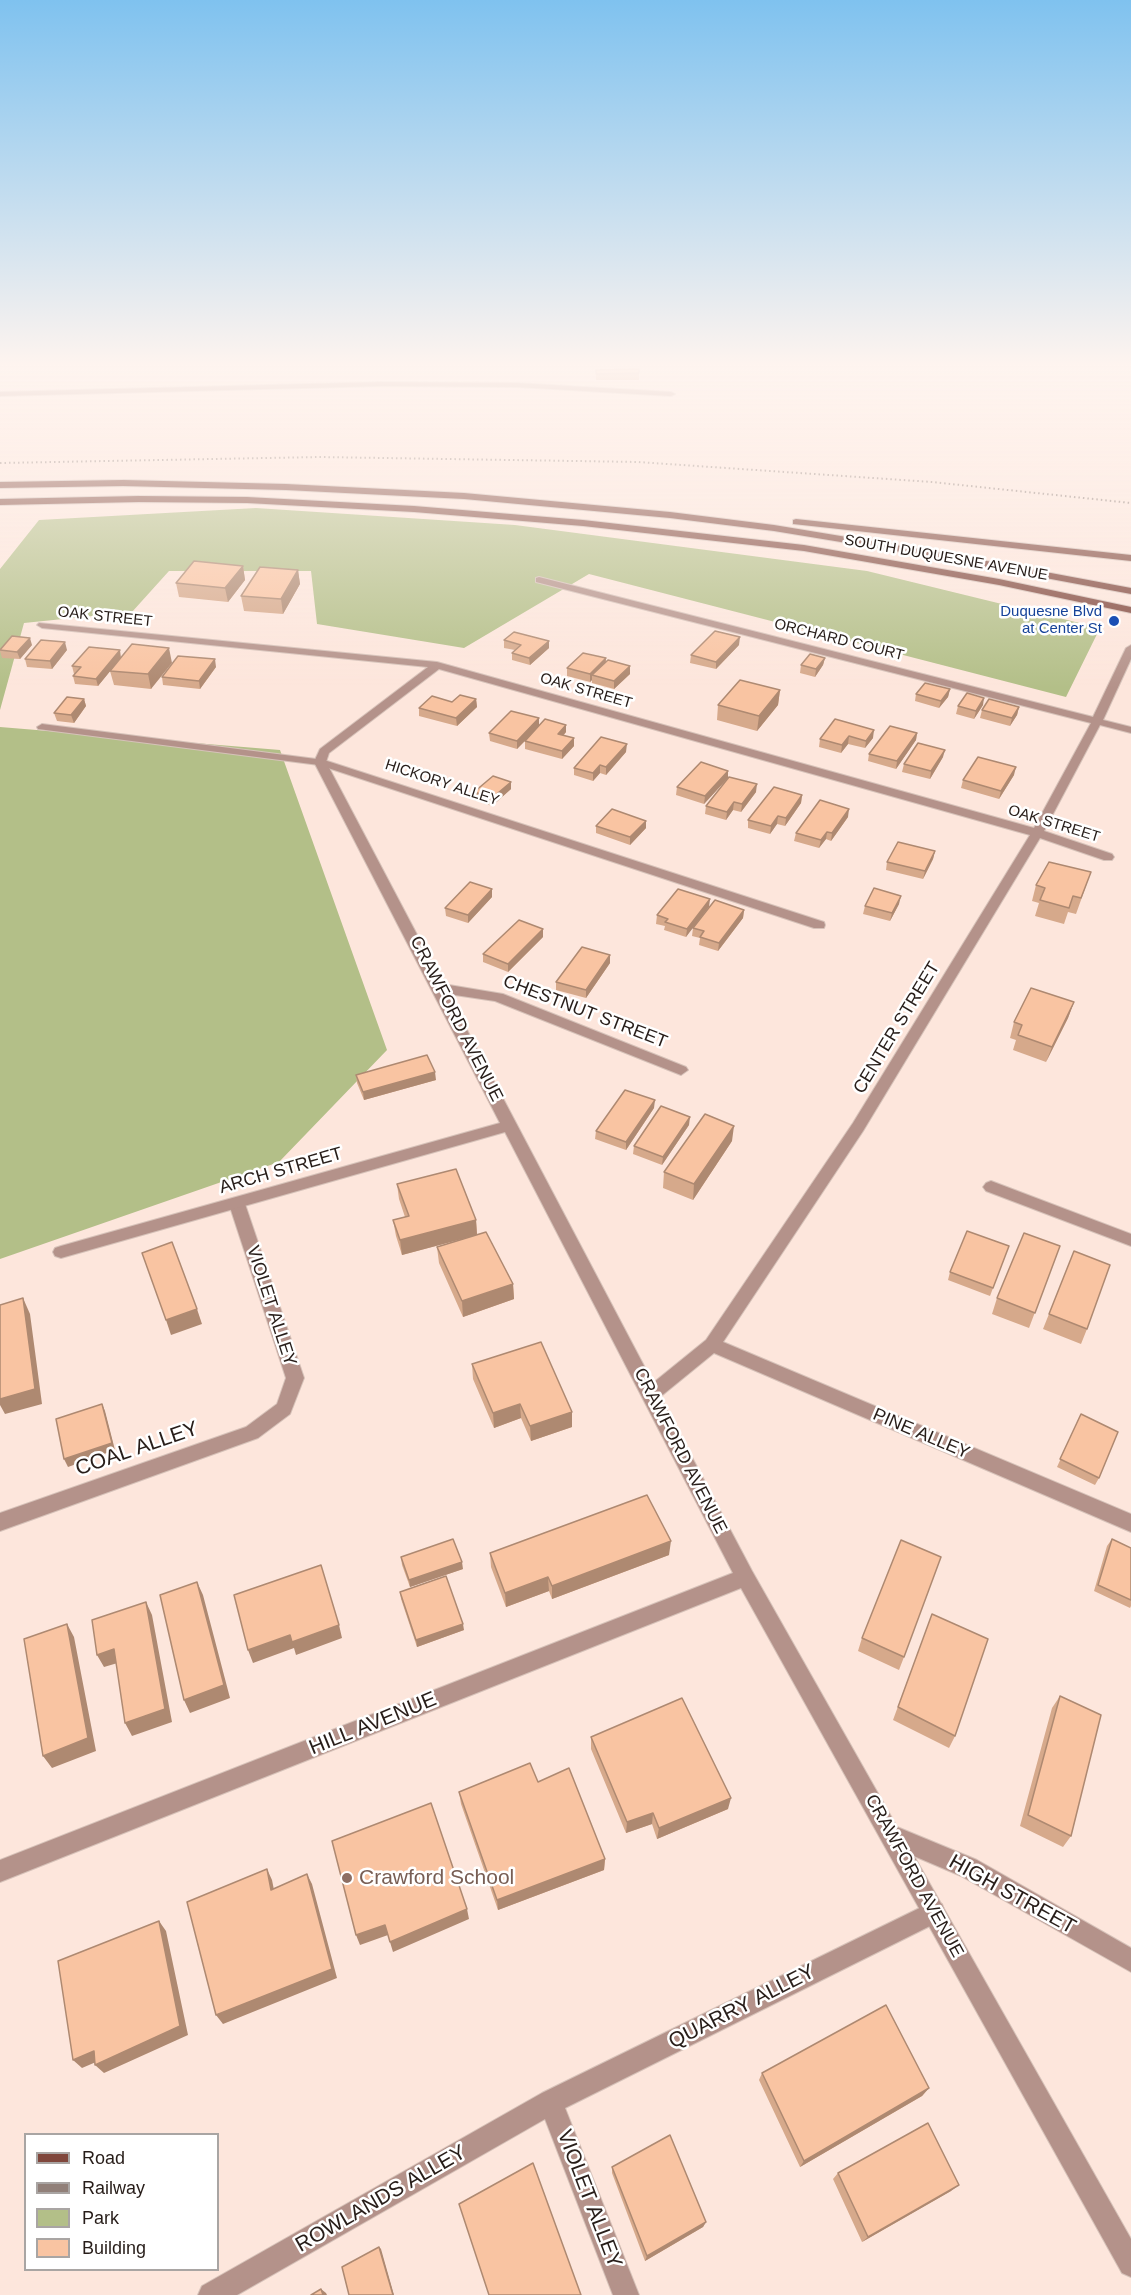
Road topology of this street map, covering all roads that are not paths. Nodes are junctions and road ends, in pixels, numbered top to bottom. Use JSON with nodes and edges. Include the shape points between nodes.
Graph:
{"nodes":[{"id":1,"x":0,"y":484,"type":"edge"},
{"id":2,"x":464,"y":496,"type":"junction"},
{"id":3,"x":0,"y":502,"type":"edge"},
{"id":4,"x":1131,"y":558,"type":"edge"},
{"id":5,"x":539,"y":580,"type":"dead end"},
{"id":6,"x":1131,"y":591,"type":"edge"},
{"id":7,"x":1131,"y":610,"type":"edge"},
{"id":8,"x":42,"y":626,"type":"dead end"},
{"id":9,"x":1131,"y":648,"type":"edge"},
{"id":10,"x":437,"y":665,"type":"junction"},
{"id":11,"x":1096,"y":721,"type":"junction"},
{"id":12,"x":42,"y":727,"type":"dead end"},
{"id":13,"x":1131,"y":730,"type":"edge"},
{"id":14,"x":320,"y":762,"type":"junction"},
{"id":15,"x":1036,"y":833,"type":"junction"},
{"id":16,"x":1108,"y":857,"type":"dead end"},
{"id":17,"x":819,"y":925,"type":"dead end"},
{"id":18,"x":440,"y":988,"type":"junction"},
{"id":19,"x":681,"y":1070,"type":"dead end"},
{"id":20,"x":511,"y":1125,"type":"junction"},
{"id":21,"x":992,"y":1187,"type":"dead end"},
{"id":22,"x":237,"y":1204,"type":"junction"},
{"id":23,"x":1131,"y":1240,"type":"edge"},
{"id":24,"x":61,"y":1252,"type":"dead end"},
{"id":25,"x":712,"y":1346,"type":"junction"},
{"id":26,"x":651,"y":1394,"type":"junction"},
{"id":27,"x":284,"y":1408,"type":"joint"},
{"id":28,"x":0,"y":1522,"type":"edge"},
{"id":29,"x":1131,"y":1523,"type":"edge"},
{"id":30,"x":745,"y":1577,"type":"junction"},
{"id":31,"x":891,"y":1835,"type":"junction"},
{"id":32,"x":0,"y":1871,"type":"edge"},
{"id":33,"x":934,"y":1912,"type":"junction"},
{"id":34,"x":1131,"y":1961,"type":"edge"},
{"id":35,"x":551,"y":2102,"type":"junction"},
{"id":36,"x":1131,"y":2264,"type":"edge"},
{"id":37,"x":211,"y":2295,"type":"edge"},
{"id":38,"x":626,"y":2295,"type":"edge"}],
"edges":[{"from":1,"to":2,"type":"main road","name":"SOUTH DUQUESNE AVENUE","via":[[123,483]]},
{"from":2,"to":4,"type":"main road","via":[[689,511]]},
{"from":2,"to":6,"type":"main road","name":"SOUTH DUQUESNE AVENUE","via":[[774,528]]},
{"from":3,"to":7,"type":"main road","name":"SOUTH DUQUESNE AVENUE","via":[[247,500],[414,508],[583,523],[804,548]]},
{"from":5,"to":11,"type":"street","name":"ORCHARD COURT"},
{"from":8,"to":10,"type":"street","name":"OAK STREET"},
{"from":9,"to":11,"type":"street","name":"CENTER STREET"},
{"from":10,"to":14,"type":"street","via":[[324,752]]},
{"from":10,"to":15,"type":"street","name":"OAK STREET"},
{"from":11,"to":13,"type":"street","name":"ORCHARD COURT"},
{"from":11,"to":15,"type":"street","name":"CENTER STREET"},
{"from":12,"to":14,"type":"street","name":"HICKORY ALLEY"},
{"from":14,"to":17,"type":"street","name":"HICKORY ALLEY"},
{"from":14,"to":18,"type":"street","name":"CRAWFORD AVENUE"},
{"from":15,"to":16,"type":"street","name":"OAK STREET"},
{"from":15,"to":25,"type":"street","name":"CENTER STREET","via":[[858,1127]]},
{"from":18,"to":19,"type":"street","name":"CHESTNUT STREET","via":[[498,997]]},
{"from":18,"to":20,"type":"street","name":"CRAWFORD AVENUE"},
{"from":20,"to":22,"type":"street","name":"ARCH STREET"},
{"from":20,"to":26,"type":"street","name":"CRAWFORD AVENUE"},
{"from":21,"to":23,"type":"street"},
{"from":22,"to":24,"type":"street","name":"ARCH STREET"},
{"from":22,"to":27,"type":"street","name":"VIOLET ALLEY","via":[[295,1378]]},
{"from":25,"to":26,"type":"street","name":"CENTER STREET"},
{"from":25,"to":29,"type":"street","name":"PINE ALLEY"},
{"from":26,"to":30,"type":"street","name":"CRAWFORD AVENUE"},
{"from":27,"to":28,"type":"street","name":"COAL ALLEY","via":[[252,1432]]},
{"from":30,"to":31,"type":"street","name":"CRAWFORD AVENUE"},
{"from":30,"to":32,"type":"street","name":"HILL AVENUE"},
{"from":31,"to":33,"type":"street","name":"CRAWFORD AVENUE"},
{"from":31,"to":34,"type":"street","name":"HIGH STREET","via":[[969,1868]]},
{"from":33,"to":35,"type":"street","name":"QUARRY ALLEY"},
{"from":33,"to":36,"type":"street","name":"CRAWFORD AVENUE"},
{"from":35,"to":37,"type":"street","name":"ROWLANDS ALLEY"},
{"from":35,"to":38,"type":"street","name":"VIOLET ALLEY"}]}
